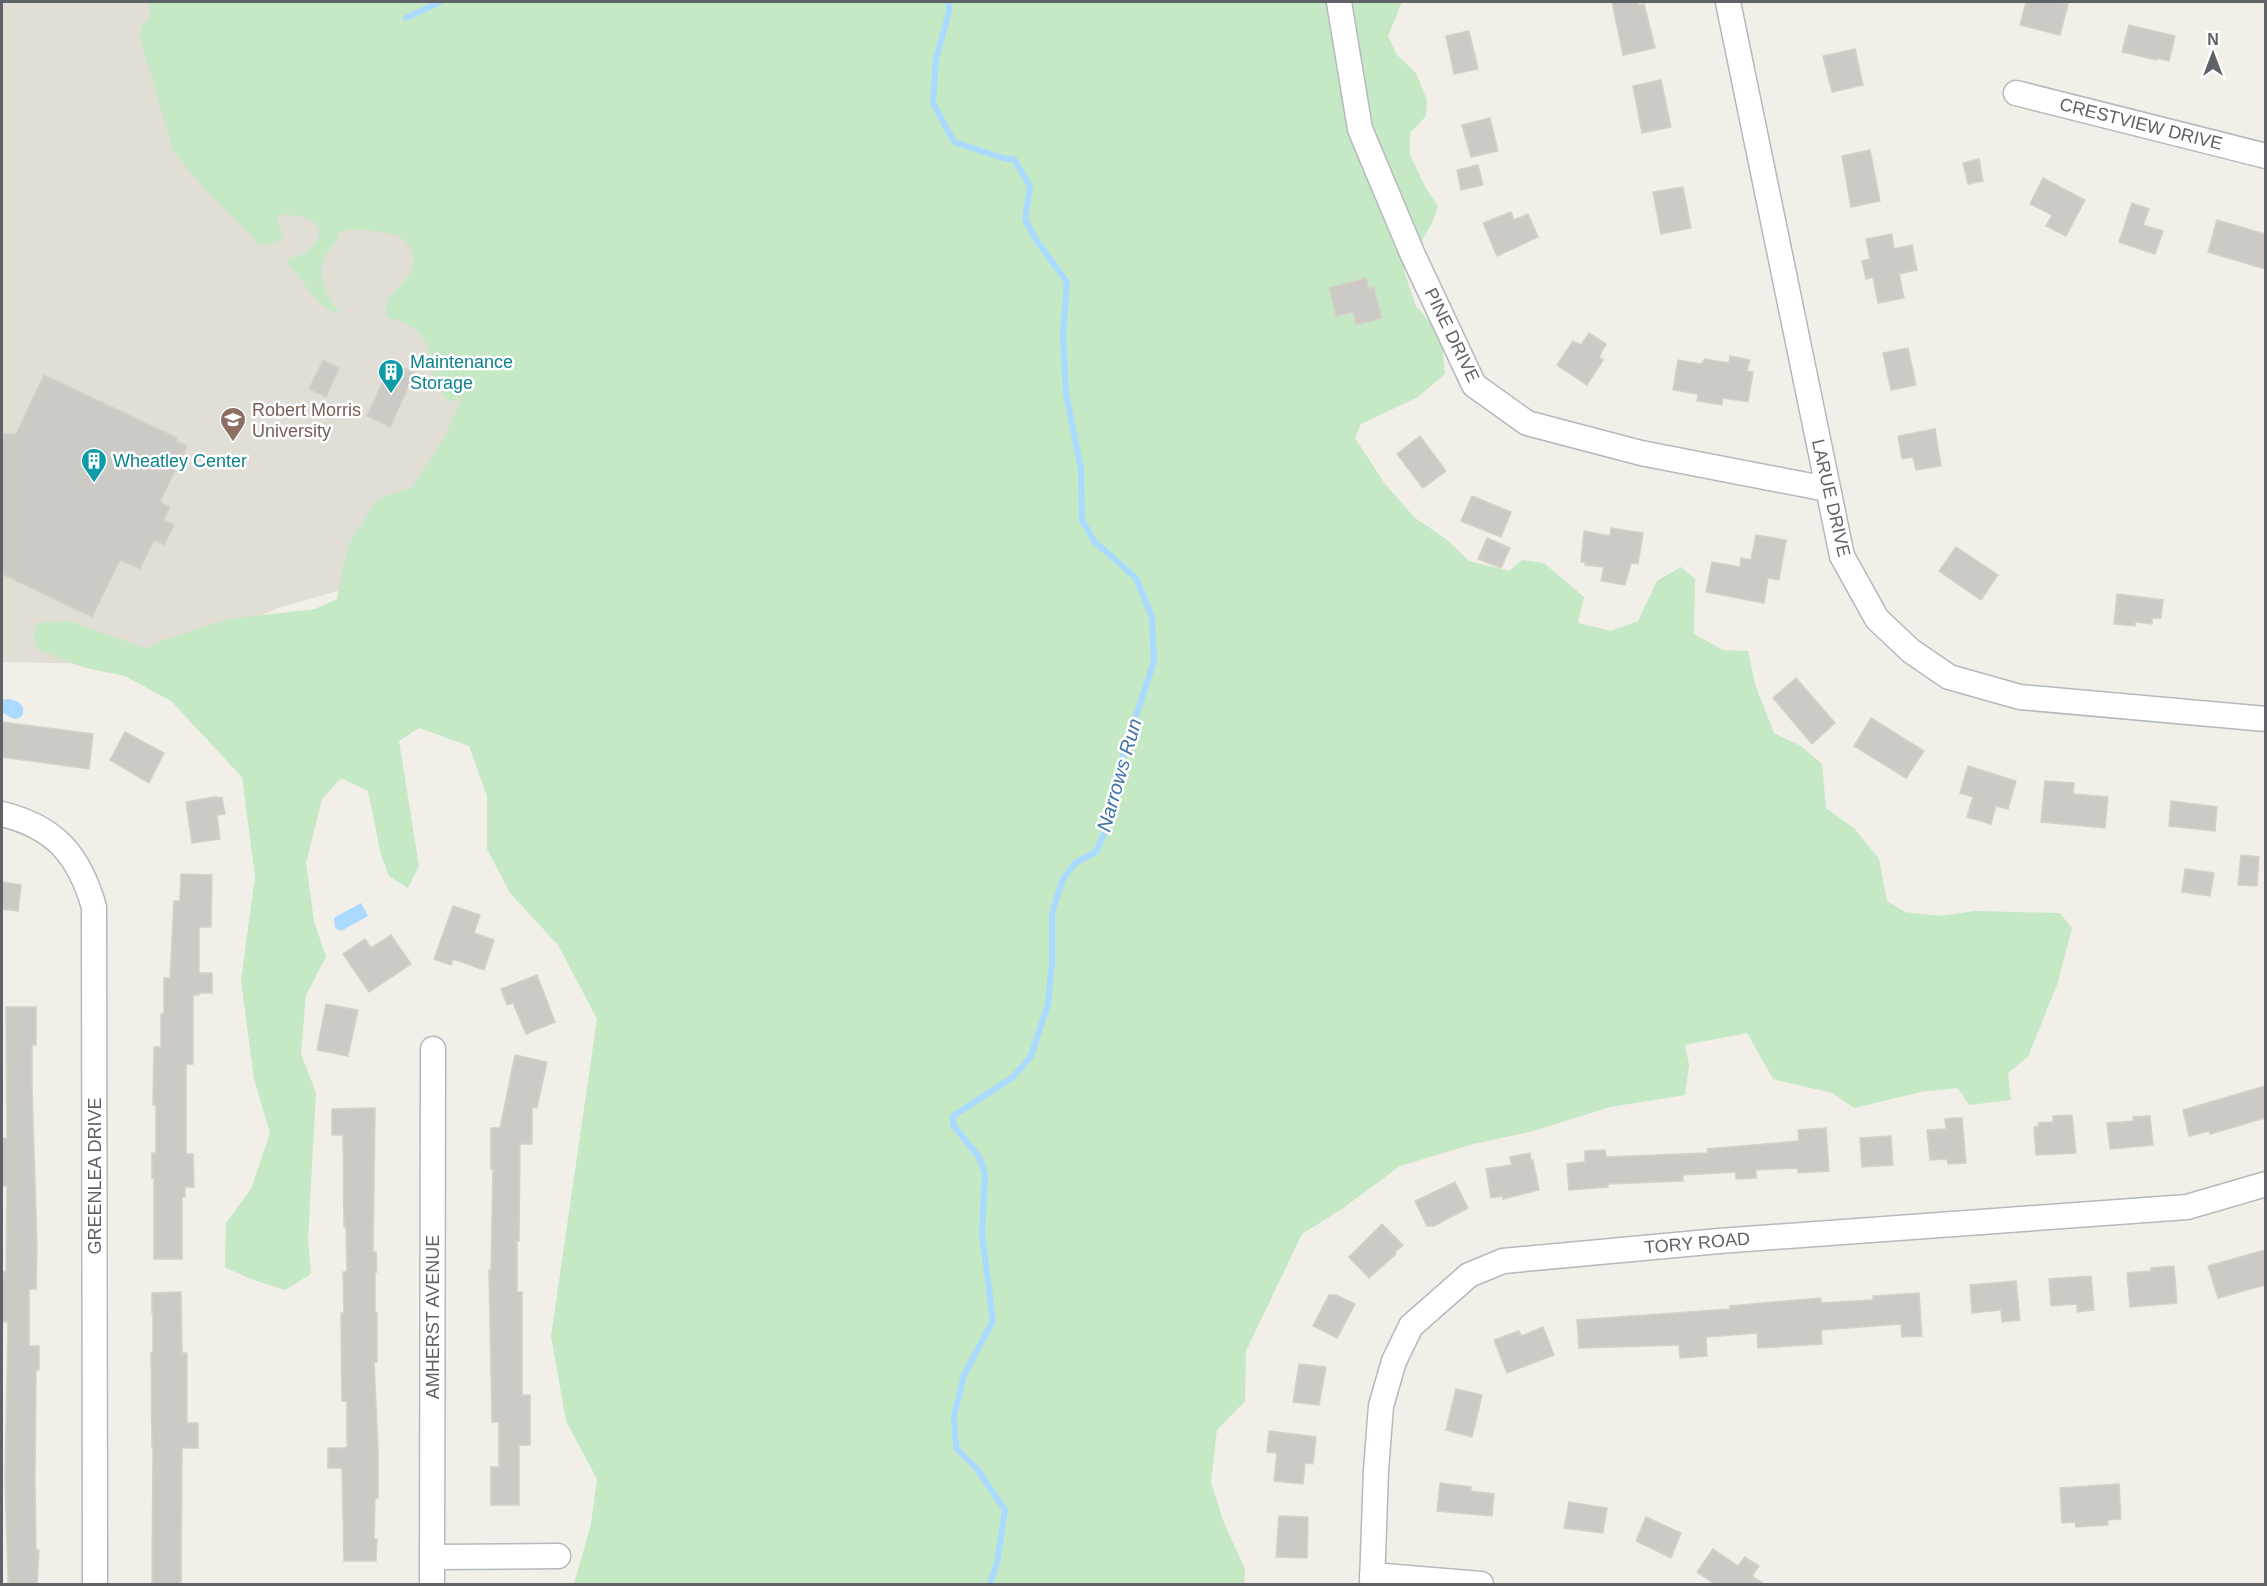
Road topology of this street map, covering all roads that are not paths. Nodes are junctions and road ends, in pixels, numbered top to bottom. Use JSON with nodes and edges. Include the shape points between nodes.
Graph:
{"nodes":[{"id":1,"x":1339,"y":2,"type":"edge"},
{"id":2,"x":1728,"y":2,"type":"edge"},
{"id":3,"x":2016,"y":93,"type":"dead end"},
{"id":4,"x":2265,"y":156,"type":"edge"},
{"id":5,"x":1827,"y":489,"type":"junction"},
{"id":6,"x":2265,"y":719,"type":"edge"},
{"id":7,"x":2,"y":814,"type":"edge"},
{"id":8,"x":433,"y":1049,"type":"dead end"},
{"id":9,"x":2265,"y":1184,"type":"edge"},
{"id":10,"x":558,"y":1556,"type":"dead end"},
{"id":11,"x":433,"y":1557,"type":"junction"},
{"id":12,"x":1372,"y":1580,"type":"edge"},
{"id":13,"x":95,"y":1584,"type":"edge"},
{"id":14,"x":432,"y":1584,"type":"edge"},
{"id":15,"x":1481,"y":1584,"type":"edge"}],
"edges":[{"from":1,"to":5,"type":"street","name":"PINE DRIVE","via":[[1360,129],[1474,385],[1527,423],[1641,453]]},
{"from":2,"to":5,"type":"street","name":"LARUE DRIVE"},
{"from":3,"to":4,"type":"street","name":"CRESTVIEW DRIVE"},
{"from":5,"to":6,"type":"street","name":"LARUE DRIVE","via":[[1842,556],[1877,619],[1911,651],[1949,676],[2020,697]]},
{"from":7,"to":13,"type":"street","name":"GREENLEA DRIVE","via":[[41,827],[56,839],[81,870],[94,908]]},
{"from":8,"to":11,"type":"street","name":"AMHERST AVENUE"},
{"from":9,"to":12,"type":"street","name":"TORY ROAD","via":[[2187,1207],[1503,1261],[1469,1275],[1411,1326],[1394,1361],[1382,1406]]},
{"from":10,"to":11,"type":"street"},
{"from":11,"to":14,"type":"street","name":"AMHERST AVENUE"},
{"from":12,"to":15,"type":"street"}]}
